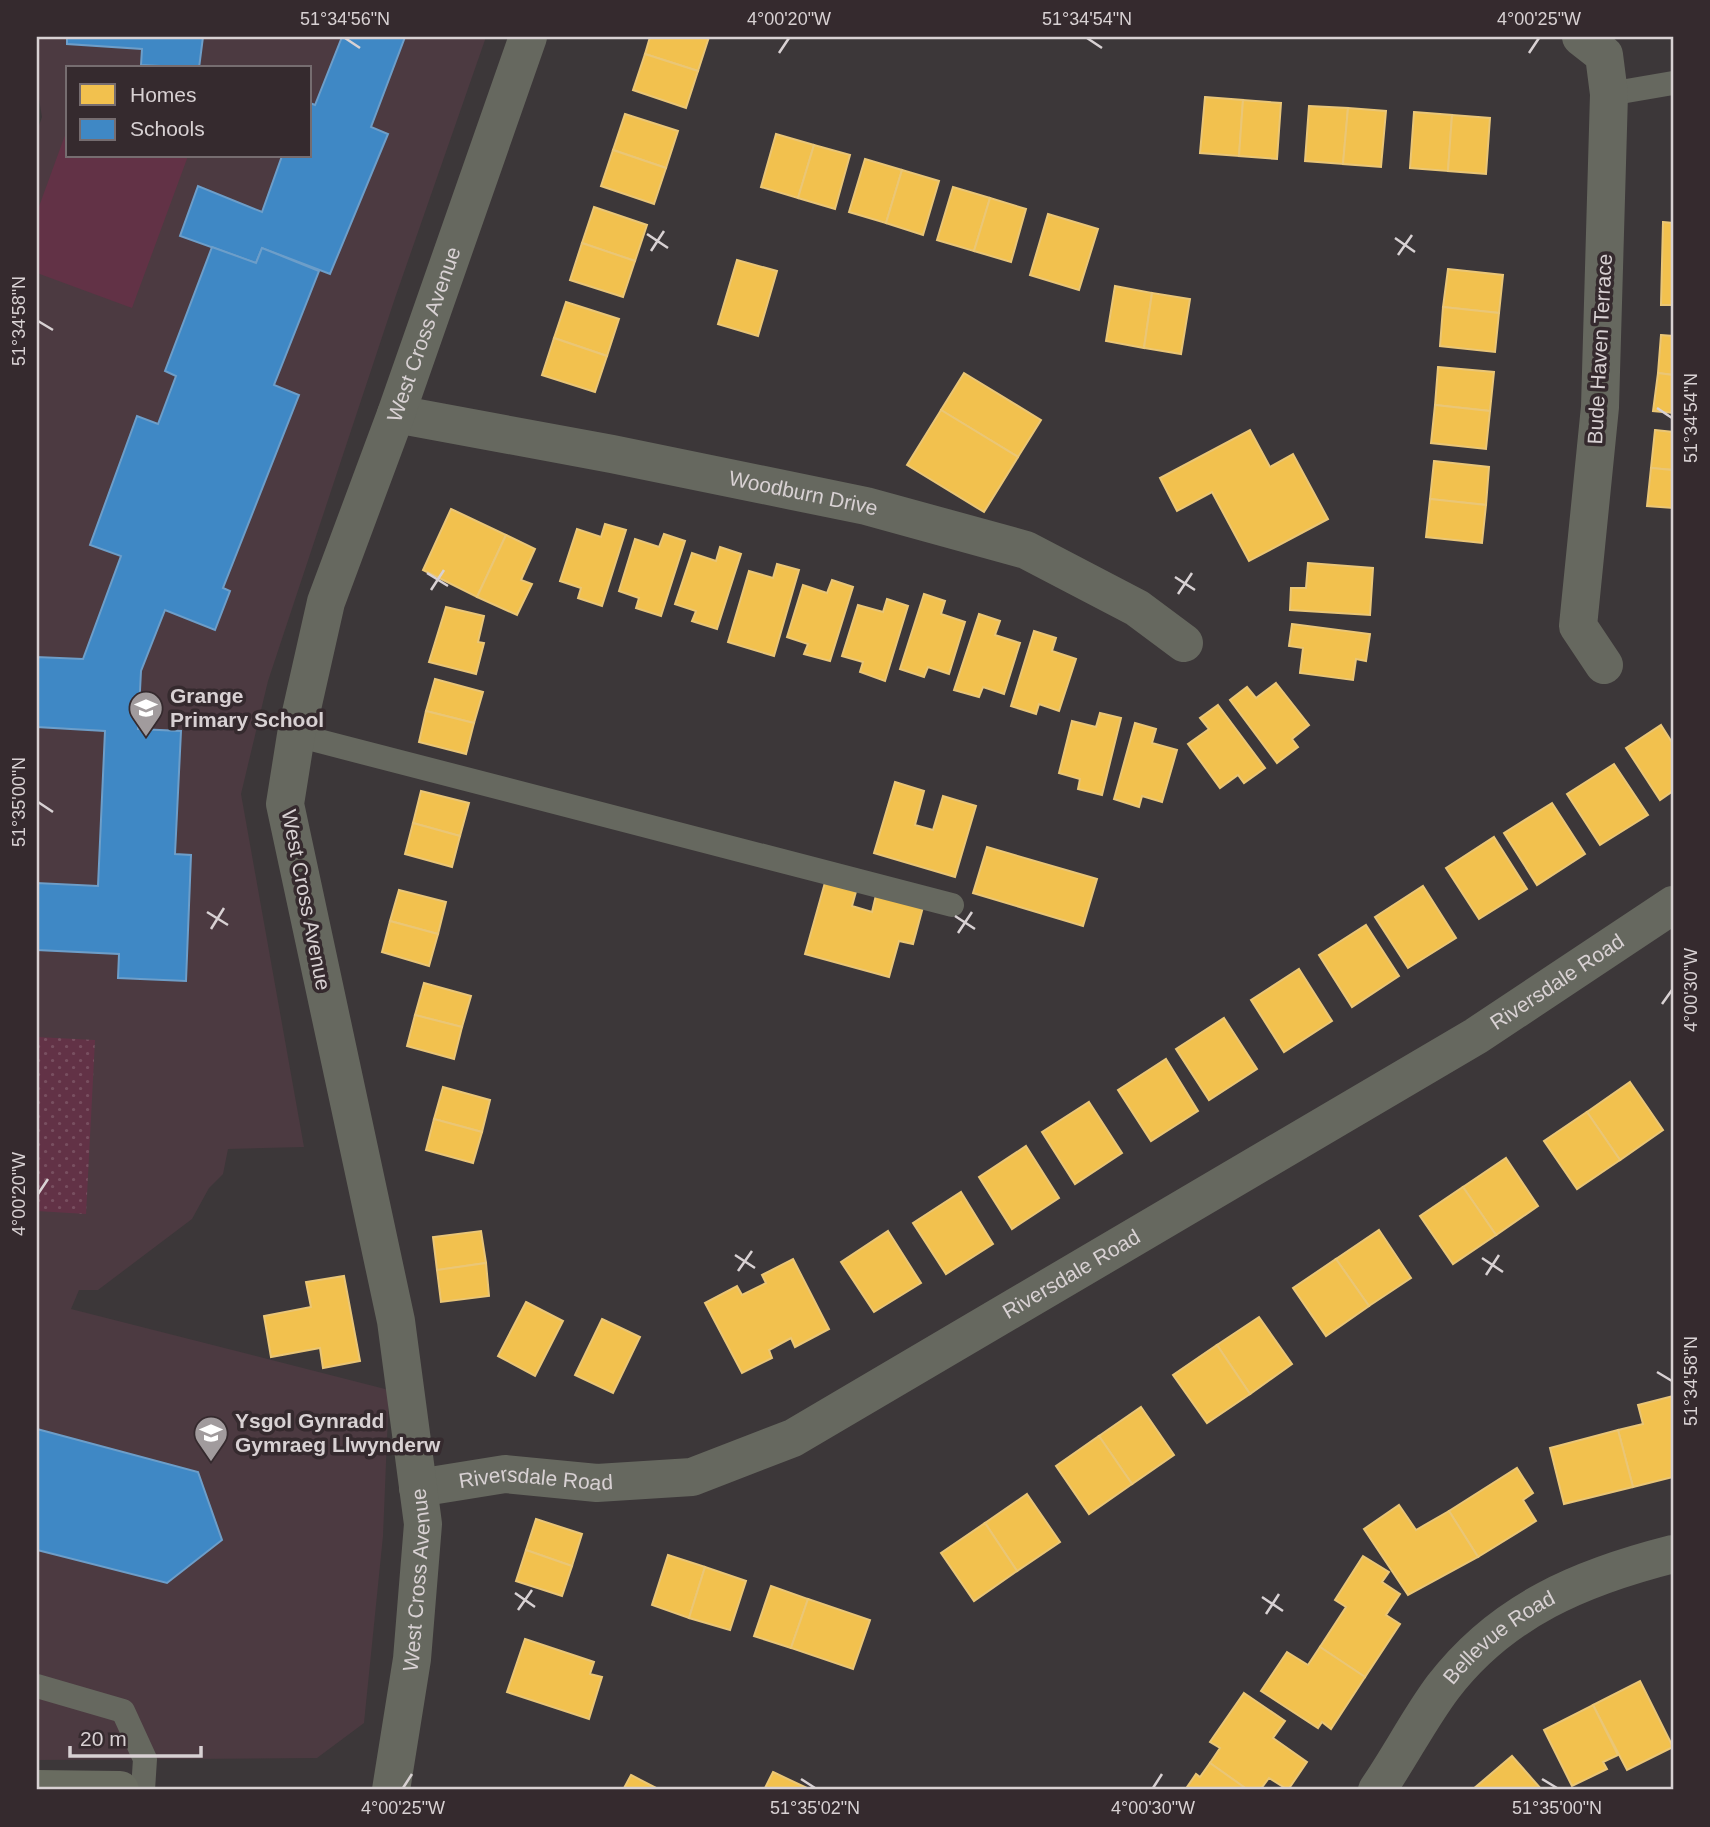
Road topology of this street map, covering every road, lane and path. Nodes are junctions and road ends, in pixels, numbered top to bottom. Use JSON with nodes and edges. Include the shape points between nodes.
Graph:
{"nodes":[{"id":1,"x":528,"y":37,"type":"edge"},
{"id":2,"x":1581,"y":37,"type":"edge"},
{"id":3,"x":1673,"y":83,"type":"edge"},
{"id":4,"x":1609,"y":94,"type":"junction"},
{"id":5,"x":396,"y":414,"type":"junction"},
{"id":6,"x":1184,"y":643,"type":"dead end"},
{"id":7,"x":1604,"y":665,"type":"dead end"},
{"id":8,"x":296,"y":735,"type":"junction"},
{"id":9,"x":952,"y":905,"type":"dead end"},
{"id":10,"x":1673,"y":905,"type":"edge"},
{"id":11,"x":418,"y":1488,"type":"junction"},
{"id":12,"x":1673,"y":1554,"type":"edge"},
{"id":13,"x":37,"y":1686,"type":"edge"},
{"id":14,"x":37,"y":1789,"type":"edge"},
{"id":15,"x":120,"y":1790,"type":"edge"},
{"id":16,"x":143,"y":1790,"type":"edge"},
{"id":17,"x":391,"y":1790,"type":"edge"},
{"id":18,"x":1377,"y":1790,"type":"edge"}],
"edges":[{"from":1,"to":5,"type":"street","name":"West Cross Avenue"},
{"from":2,"to":4,"type":"street","name":"Bude Haven Terrace","via":[[1604,55]]},
{"from":3,"to":4,"type":"lane"},
{"from":4,"to":7,"type":"street","name":"Bude Haven Terrace","via":[[1600,407],[1578,626]]},
{"from":5,"to":6,"type":"street","name":"Woodburn Drive","via":[[866,506],[1026,550],[1137,608]]},
{"from":5,"to":8,"type":"street","name":"West Cross Avenue","via":[[326,602]]},
{"from":8,"to":9,"type":"lane"},
{"from":8,"to":11,"type":"street","name":"West Cross Avenue","via":[[285,804],[396,1321]]},
{"from":10,"to":11,"type":"street","name":"Riversdale Road","via":[[1475,1036],[793,1438],[692,1477],[597,1483],[505,1474]]},
{"from":11,"to":17,"type":"street","name":"West Cross Avenue","via":[[424,1524],[412,1659]]},
{"from":12,"to":18,"type":"street","name":"Bellevue Road","via":[[1583,1581],[1516,1616],[1474,1650],[1442,1689]]},
{"from":13,"to":16,"type":"lane","via":[[123,1711],[145,1759]]},
{"from":14,"to":15,"type":"street"}]}
